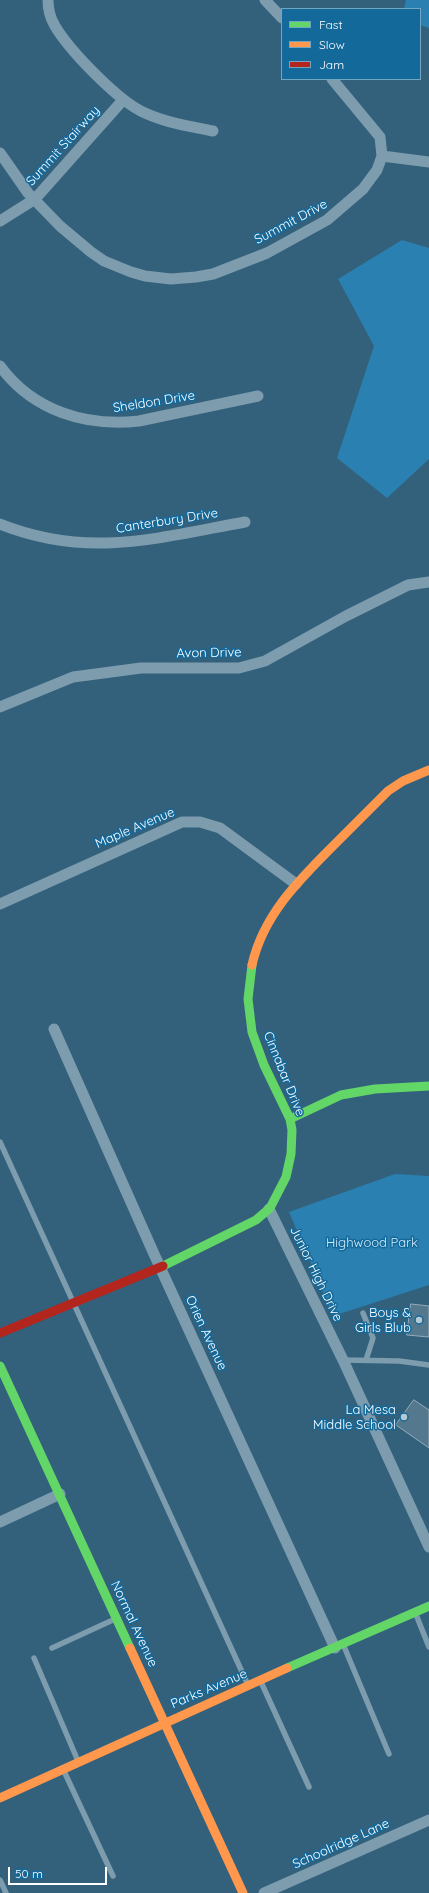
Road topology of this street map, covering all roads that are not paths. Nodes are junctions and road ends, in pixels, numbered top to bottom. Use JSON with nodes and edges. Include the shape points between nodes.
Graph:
{"nodes":[{"id":1,"x":48,"y":0,"type":"edge"},
{"id":2,"x":265,"y":0,"type":"edge"},
{"id":3,"x":281,"y":17,"type":"edge"},
{"id":4,"x":333,"y":80,"type":"edge"},
{"id":5,"x":123,"y":100,"type":"junction"},
{"id":6,"x":213,"y":131,"type":"dead end"},
{"id":7,"x":0,"y":153,"type":"edge"},
{"id":8,"x":382,"y":156,"type":"junction"},
{"id":9,"x":429,"y":162,"type":"edge"},
{"id":10,"x":35,"y":199,"type":"junction"},
{"id":11,"x":0,"y":221,"type":"edge"},
{"id":12,"x":0,"y":366,"type":"edge"},
{"id":13,"x":258,"y":396,"type":"dead end"},
{"id":14,"x":246,"y":522,"type":"dead end"},
{"id":15,"x":0,"y":524,"type":"edge"},
{"id":16,"x":429,"y":582,"type":"edge"},
{"id":17,"x":0,"y":707,"type":"edge"},
{"id":18,"x":429,"y":770,"type":"edge"},
{"id":19,"x":296,"y":884,"type":"junction"},
{"id":20,"x":0,"y":904,"type":"edge"},
{"id":21,"x":54,"y":1028,"type":"dead end"},
{"id":22,"x":429,"y":1086,"type":"edge"},
{"id":23,"x":290,"y":1119,"type":"junction"},
{"id":24,"x":0,"y":1142,"type":"edge"},
{"id":25,"x":269,"y":1209,"type":"junction"},
{"id":26,"x":160,"y":1267,"type":"junction"},
{"id":27,"x":74,"y":1303,"type":"junction"},
{"id":28,"x":363,"y":1313,"type":"dead end"},
{"id":29,"x":0,"y":1333,"type":"edge"},
{"id":30,"x":343,"y":1360,"type":"junction"},
{"id":31,"x":366,"y":1360,"type":"junction"},
{"id":32,"x":429,"y":1365,"type":"edge"},
{"id":33,"x":0,"y":1366,"type":"edge"},
{"id":34,"x":60,"y":1494,"type":"junction"},
{"id":35,"x":0,"y":1522,"type":"edge"},
{"id":36,"x":429,"y":1547,"type":"edge"},
{"id":37,"x":429,"y":1606,"type":"edge"},
{"id":38,"x":414,"y":1612,"type":"junction"},
{"id":39,"x":117,"y":1618,"type":"junction"},
{"id":40,"x":339,"y":1646,"type":"junction"},
{"id":41,"x":429,"y":1647,"type":"edge"},
{"id":42,"x":52,"y":1648,"type":"dead end"},
{"id":43,"x":34,"y":1658,"type":"dead end"},
{"id":44,"x":260,"y":1681,"type":"junction"},
{"id":45,"x":249,"y":1687,"type":"junction"},
{"id":46,"x":165,"y":1722,"type":"junction"},
{"id":47,"x":389,"y":1754,"type":"dead end"},
{"id":48,"x":79,"y":1762,"type":"junction"},
{"id":49,"x":63,"y":1769,"type":"junction"},
{"id":50,"x":309,"y":1787,"type":"dead end"},
{"id":51,"x":0,"y":1798,"type":"edge"},
{"id":52,"x":429,"y":1820,"type":"edge"},
{"id":53,"x":113,"y":1876,"type":"dead end"},
{"id":54,"x":0,"y":1880,"type":"edge"},
{"id":55,"x":6,"y":1893,"type":"edge"},
{"id":56,"x":243,"y":1893,"type":"edge"},
{"id":57,"x":264,"y":1893,"type":"edge"}],
"edges":[{"from":1,"to":5,"type":"street","via":[[50,18],[60,33],[89,68]]},
{"from":2,"to":3,"type":"street"},
{"from":4,"to":8,"type":"street","via":[[380,137]]},
{"from":5,"to":6,"type":"street","via":[[143,112],[172,123]]},
{"from":5,"to":10,"type":"street","name":"Summit Stairway"},
{"from":7,"to":10,"type":"street","name":"Summit Drive"},
{"from":8,"to":9,"type":"street"},
{"from":8,"to":10,"type":"street","name":"Summit Drive","via":[[377,170],[363,189],[327,220],[267,253],[213,274],[196,277],[156,278],[117,267],[77,241]]},
{"from":10,"to":11,"type":"street","name":"Summit Stairway"},
{"from":12,"to":13,"type":"street","name":"Sheldon Drive","via":[[16,384],[42,404],[58,412],[90,421],[139,421]]},
{"from":14,"to":15,"type":"street","name":"Canterbury Drive","via":[[138,542],[95,544],[53,540]]},
{"from":16,"to":17,"type":"street","name":"Avon Drive","via":[[408,585],[255,664],[239,668],[141,668],[73,677]]},
{"from":18,"to":19,"type":"street","name":"Cinnabar Drive","via":[[403,781],[388,791]]},
{"from":19,"to":20,"type":"street","name":"Maple Avenue","via":[[220,828],[200,822],[182,822]]},
{"from":19,"to":23,"type":"street","name":"Cinnabar Drive","via":[[277,907],[260,938],[254,955],[249,990],[249,1008],[255,1043]]},
{"from":21,"to":26,"type":"street","name":"Orien Avenue"},
{"from":22,"to":23,"type":"street","via":[[375,1089],[341,1095]]},
{"from":23,"to":25,"type":"street","name":"Cinnabar Drive","via":[[289,1166],[280,1194]]},
{"from":24,"to":27,"type":"lane"},
{"from":25,"to":26,"type":"street","name":"Cinnabar Drive","via":[[256,1220]]},
{"from":25,"to":30,"type":"street","name":"Junior High Drive"},
{"from":26,"to":27,"type":"street","name":"Cinnabar Drive"},
{"from":26,"to":40,"type":"street","name":"Orien Avenue"},
{"from":27,"to":29,"type":"street","name":"Cinnabar Drive"},
{"from":27,"to":45,"type":"lane"},
{"from":28,"to":31,"type":"lane","via":[[373,1338]]},
{"from":30,"to":31,"type":"lane"},
{"from":30,"to":36,"type":"street","name":"Junior High Drive"},
{"from":31,"to":32,"type":"lane"},
{"from":33,"to":34,"type":"street","name":"Normal Avenue"},
{"from":34,"to":35,"type":"street"},
{"from":34,"to":39,"type":"street","name":"Normal Avenue"},
{"from":37,"to":38,"type":"street","name":"Parks Avenue"},
{"from":38,"to":40,"type":"street","name":"Parks Avenue"},
{"from":38,"to":41,"type":"lane"},
{"from":39,"to":42,"type":"lane"},
{"from":39,"to":46,"type":"street","name":"Normal Avenue"},
{"from":40,"to":44,"type":"street","name":"Parks Avenue"},
{"from":40,"to":47,"type":"lane"},
{"from":43,"to":48,"type":"lane"},
{"from":44,"to":45,"type":"street","name":"Parks Avenue"},
{"from":44,"to":50,"type":"lane"},
{"from":45,"to":46,"type":"street","name":"Parks Avenue"},
{"from":46,"to":48,"type":"street","name":"Parks Avenue"},
{"from":46,"to":56,"type":"street","name":"Normal Avenue"},
{"from":48,"to":49,"type":"street","name":"Parks Avenue"},
{"from":49,"to":51,"type":"street","name":"Parks Avenue"},
{"from":49,"to":53,"type":"lane"},
{"from":52,"to":57,"type":"street","name":"Schoolridge Lane"},
{"from":54,"to":55,"type":"lane"}]}
